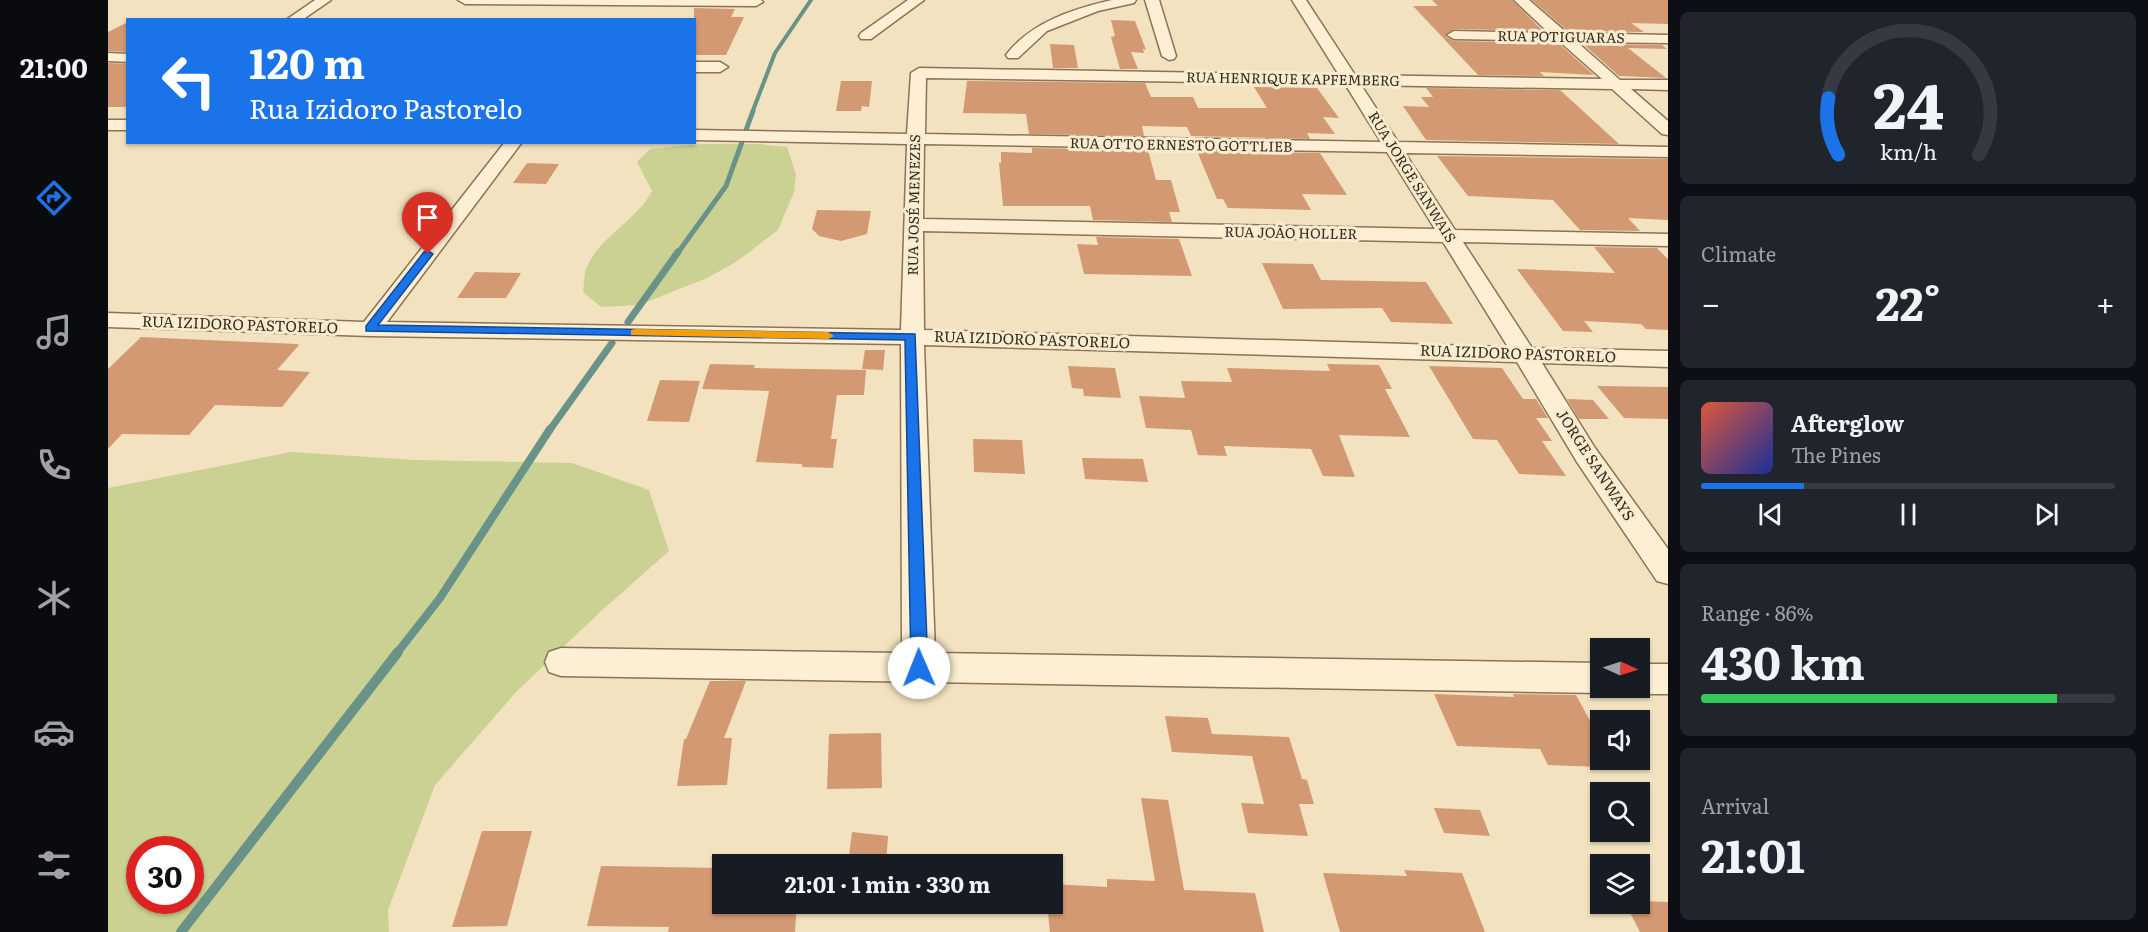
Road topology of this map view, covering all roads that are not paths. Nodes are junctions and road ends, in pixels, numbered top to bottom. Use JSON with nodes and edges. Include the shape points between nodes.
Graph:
{"nodes":[{"id":1,"x":324,"y":0,"type":"edge"},
{"id":2,"x":465,"y":0,"type":"edge"},
{"id":3,"x":917,"y":0,"type":"edge"},
{"id":4,"x":1130,"y":0,"type":"edge"},
{"id":5,"x":1152,"y":0,"type":"edge"},
{"id":6,"x":1299,"y":0,"type":"edge"},
{"id":7,"x":1521,"y":0,"type":"edge"},
{"id":8,"x":756,"y":2,"type":"dead end"},
{"id":9,"x":616,"y":4,"type":"edge"},
{"id":10,"x":295,"y":18,"type":"edge"},
{"id":11,"x":1454,"y":35,"type":"dead end"},
{"id":12,"x":866,"y":36,"type":"dead end"},
{"id":13,"x":1563,"y":38,"type":"junction"},
{"id":14,"x":1668,"y":39,"type":"edge"},
{"id":15,"x":1013,"y":55,"type":"dead end"},
{"id":16,"x":1168,"y":56,"type":"dead end"},
{"id":17,"x":108,"y":57,"type":"edge"},
{"id":18,"x":126,"y":58,"type":"edge"},
{"id":19,"x":696,"y":67,"type":"edge"},
{"id":20,"x":720,"y":67,"type":"dead end"},
{"id":21,"x":919,"y":73,"type":"joint"},
{"id":22,"x":1351,"y":80,"type":"junction"},
{"id":23,"x":1618,"y":85,"type":"junction"},
{"id":24,"x":1668,"y":85,"type":"edge"},
{"id":25,"x":108,"y":125,"type":"edge"},
{"id":26,"x":126,"y":125,"type":"edge"},
{"id":27,"x":1668,"y":130,"type":"edge"},
{"id":28,"x":696,"y":135,"type":"edge"},
{"id":29,"x":915,"y":139,"type":"junction"},
{"id":30,"x":512,"y":144,"type":"edge"},
{"id":31,"x":1395,"y":149,"type":"junction"},
{"id":32,"x":1668,"y":152,"type":"edge"},
{"id":33,"x":913,"y":225,"type":"junction"},
{"id":34,"x":1449,"y":237,"type":"junction"},
{"id":35,"x":1668,"y":240,"type":"edge"},
{"id":36,"x":108,"y":320,"type":"edge"},
{"id":37,"x":370,"y":329,"type":"junction"},
{"id":38,"x":911,"y":337,"type":"junction"},
{"id":39,"x":1525,"y":355,"type":"junction"},
{"id":40,"x":1668,"y":359,"type":"edge"},
{"id":41,"x":1668,"y":572,"type":"edge"},
{"id":42,"x":561,"y":662,"type":"dead end"},
{"id":43,"x":919,"y":668,"type":"junction"},
{"id":44,"x":1590,"y":678,"type":"edge"},
{"id":45,"x":1650,"y":679,"type":"edge"},
{"id":46,"x":1668,"y":679,"type":"edge"}],
"edges":[{"from":1,"to":10,"type":"street"},
{"from":2,"to":9,"type":"street"},
{"from":3,"to":12,"type":"street"},
{"from":4,"to":15,"type":"street","via":[[1094,8],[1042,28]]},
{"from":5,"to":16,"type":"street"},
{"from":6,"to":22,"type":"street","name":"RUA JORGE SANWAIS"},
{"from":7,"to":13,"type":"street"},
{"from":8,"to":9,"type":"street"},
{"from":11,"to":13,"type":"street","name":"RUA POTIGUARAS"},
{"from":13,"to":14,"type":"street","name":"RUA POTIGUARAS"},
{"from":13,"to":23,"type":"street"},
{"from":17,"to":18,"type":"street"},
{"from":19,"to":20,"type":"street"},
{"from":21,"to":22,"type":"street","name":"RUA HENRIQUE KAPFEMBERG"},
{"from":21,"to":29,"type":"street","name":"RUA JOSÉ MENEZES"},
{"from":22,"to":23,"type":"street","name":"RUA HENRIQUE KAPFEMBERG"},
{"from":22,"to":31,"type":"street","name":"RUA JORGE SANWAIS"},
{"from":23,"to":24,"type":"street","name":"RUA HENRIQUE KAPFEMBERG"},
{"from":23,"to":27,"type":"street"},
{"from":25,"to":26,"type":"street"},
{"from":28,"to":29,"type":"street","name":"RUA OTTO ERNESTO GOTTLIEB"},
{"from":29,"to":31,"type":"street","name":"RUA OTTO ERNESTO GOTTLIEB"},
{"from":29,"to":33,"type":"street","name":"RUA JOSÉ MENEZES"},
{"from":30,"to":37,"type":"street"},
{"from":31,"to":32,"type":"street","name":"RUA OTTO ERNESTO GOTTLIEB"},
{"from":31,"to":34,"type":"street","name":"RUA JORGE SANWAIS"},
{"from":33,"to":34,"type":"street","name":"RUA JOÃO HOLLER"},
{"from":33,"to":38,"type":"street","name":"RUA JOSÉ MENEZES"},
{"from":34,"to":35,"type":"street","name":"RUA JOÃO HOLLER"},
{"from":34,"to":39,"type":"street","name":"RUA JORGE SANWAIS"},
{"from":36,"to":37,"type":"street","name":"RUA IZIDORO PASTORELO"},
{"from":37,"to":38,"type":"street","name":"RUA IZIDORO PASTORELO"},
{"from":38,"to":39,"type":"street","name":"RUA IZIDORO PASTORELO"},
{"from":38,"to":43,"type":"street","name":"RUA JOSÉ MENEZES"},
{"from":39,"to":40,"type":"street","name":"RUA IZIDORO PASTORELO"},
{"from":39,"to":41,"type":"street","name":"JORGE SANWAYS","via":[[1586,455]]},
{"from":42,"to":43,"type":"street"},
{"from":43,"to":44,"type":"street"},
{"from":45,"to":46,"type":"street"}]}
